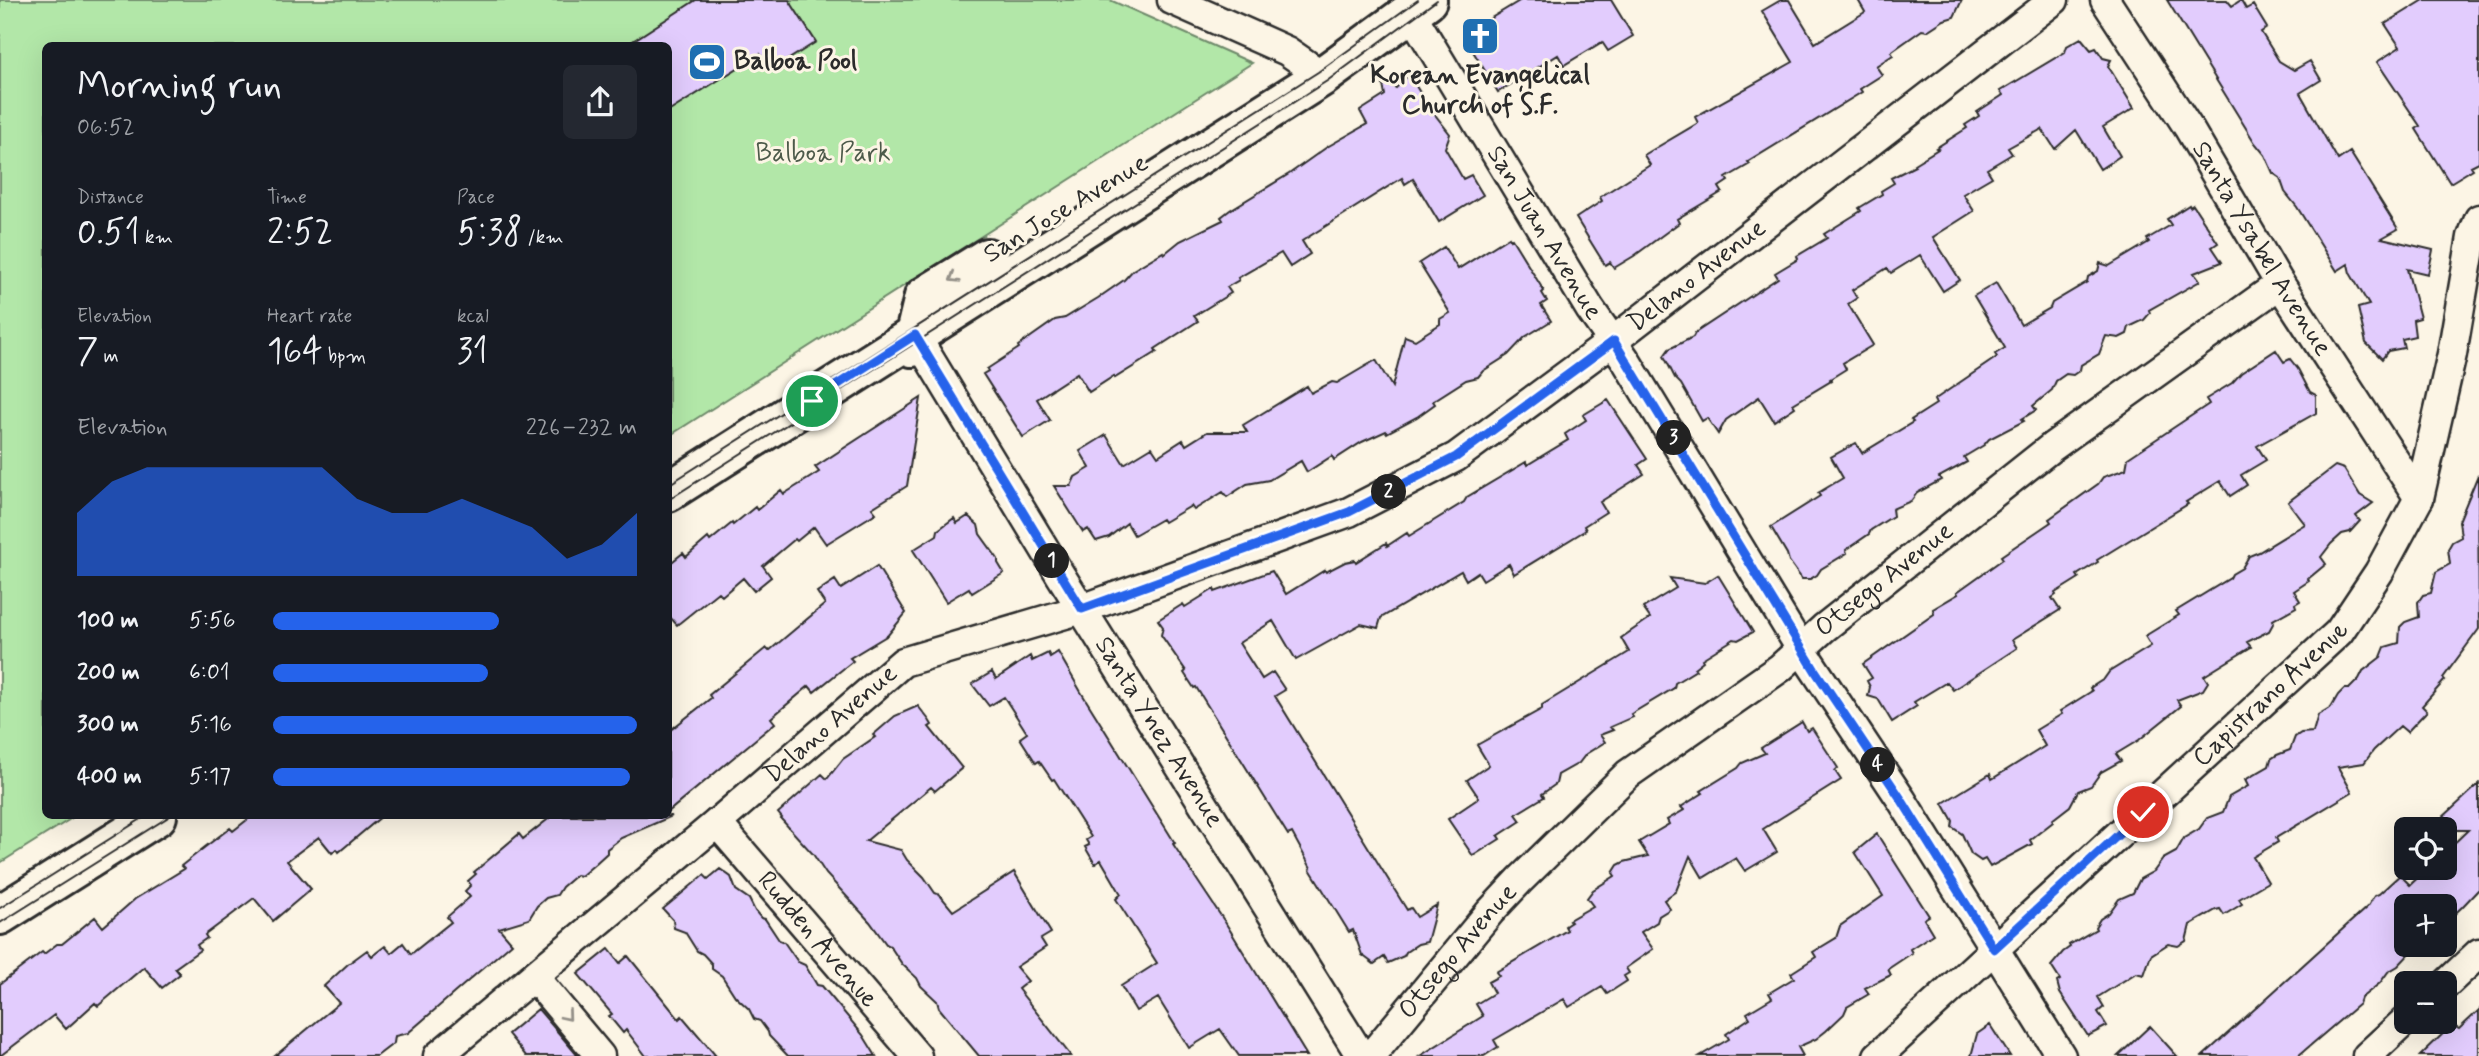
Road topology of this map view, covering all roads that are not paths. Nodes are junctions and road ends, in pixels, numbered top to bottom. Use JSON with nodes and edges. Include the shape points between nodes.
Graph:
{"nodes":[{"id":1,"x":1172,"y":0,"type":"edge"},
{"id":2,"x":2054,"y":0,"type":"edge"},
{"id":3,"x":2105,"y":0,"type":"edge"},
{"id":4,"x":1419,"y":6,"type":"edge"},
{"id":5,"x":1323,"y":76,"type":"junction"},
{"id":6,"x":2479,"y":219,"type":"edge"},
{"id":7,"x":2280,"y":284,"type":"junction"},
{"id":8,"x":915,"y":335,"type":"junction"},
{"id":9,"x":1614,"y":341,"type":"junction"},
{"id":10,"x":672,"y":489,"type":"edge"},
{"id":11,"x":2419,"y":498,"type":"junction"},
{"id":12,"x":672,"y":512,"type":"edge"},
{"id":13,"x":1082,"y":609,"type":"junction"},
{"id":14,"x":1801,"y":649,"type":"junction"},
{"id":15,"x":152,"y":819,"type":"edge"},
{"id":16,"x":717,"y":823,"type":"junction"},
{"id":17,"x":7,"y":907,"type":"edge"},
{"id":18,"x":1994,"y":949,"type":"junction"},
{"id":19,"x":2479,"y":953,"type":"edge"},
{"id":20,"x":2457,"y":974,"type":"edge"},
{"id":21,"x":534,"y":976,"type":"junction"},
{"id":22,"x":2394,"y":1031,"type":"edge"},
{"id":23,"x":438,"y":1056,"type":"edge"},
{"id":24,"x":600,"y":1056,"type":"edge"},
{"id":25,"x":918,"y":1056,"type":"edge"},
{"id":26,"x":1361,"y":1056,"type":"edge"},
{"id":27,"x":1371,"y":1056,"type":"edge"},
{"id":28,"x":1878,"y":1056,"type":"edge"},
{"id":29,"x":2061,"y":1056,"type":"edge"},
{"id":30,"x":2367,"y":1056,"type":"edge"}],
"edges":[{"from":1,"to":5,"type":"street","via":[[1287,51]]},
{"from":2,"to":9,"type":"street","name":"Delano Avenue"},
{"from":3,"to":7,"type":"street","name":"Santa Ysabel Avenue","via":[[2188,127]]},
{"from":4,"to":5,"type":"main road","name":"San Jose Avenue"},
{"from":4,"to":9,"type":"street","name":"San Juan Avenue","via":[[1590,309]]},
{"from":5,"to":8,"type":"main road","name":"San Jose Avenue"},
{"from":6,"to":11,"type":"street","name":"Capistrano Avenue"},
{"from":7,"to":11,"type":"street","name":"Santa Ysabel Avenue"},
{"from":7,"to":14,"type":"street","name":"Otsego Avenue","via":[[2052,447]]},
{"from":8,"to":10,"type":"main road","name":"San Jose Avenue"},
{"from":8,"to":12,"type":"main road","via":[[906,371]]},
{"from":8,"to":13,"type":"street","name":"Santa Ynez Avenue"},
{"from":9,"to":13,"type":"street","name":"Delano Avenue","via":[[1456,457],[1349,512]]},
{"from":9,"to":14,"type":"street","name":"San Juan Avenue"},
{"from":11,"to":18,"type":"street","name":"Capistrano Avenue","via":[[2379,572],[2339,632]]},
{"from":13,"to":16,"type":"street","name":"Delano Avenue","via":[[903,662]]},
{"from":13,"to":26,"type":"street","name":"Santa Ynez Avenue"},
{"from":14,"to":18,"type":"street","name":"San Juan Avenue"},
{"from":14,"to":27,"type":"street","name":"Otsego Avenue","via":[[1628,774],[1490,912]]},
{"from":15,"to":17,"type":"main road"},
{"from":16,"to":21,"type":"street","name":"Delano Avenue"},
{"from":16,"to":25,"type":"street","name":"Rudden Avenue"},
{"from":18,"to":28,"type":"street","name":"Capistrano Avenue"},
{"from":18,"to":29,"type":"street","name":"San Juan Avenue"},
{"from":19,"to":20,"type":"street"},
{"from":21,"to":23,"type":"street","name":"Delano Avenue"},
{"from":21,"to":24,"type":"street","one_way":true},
{"from":22,"to":30,"type":"street"}]}
